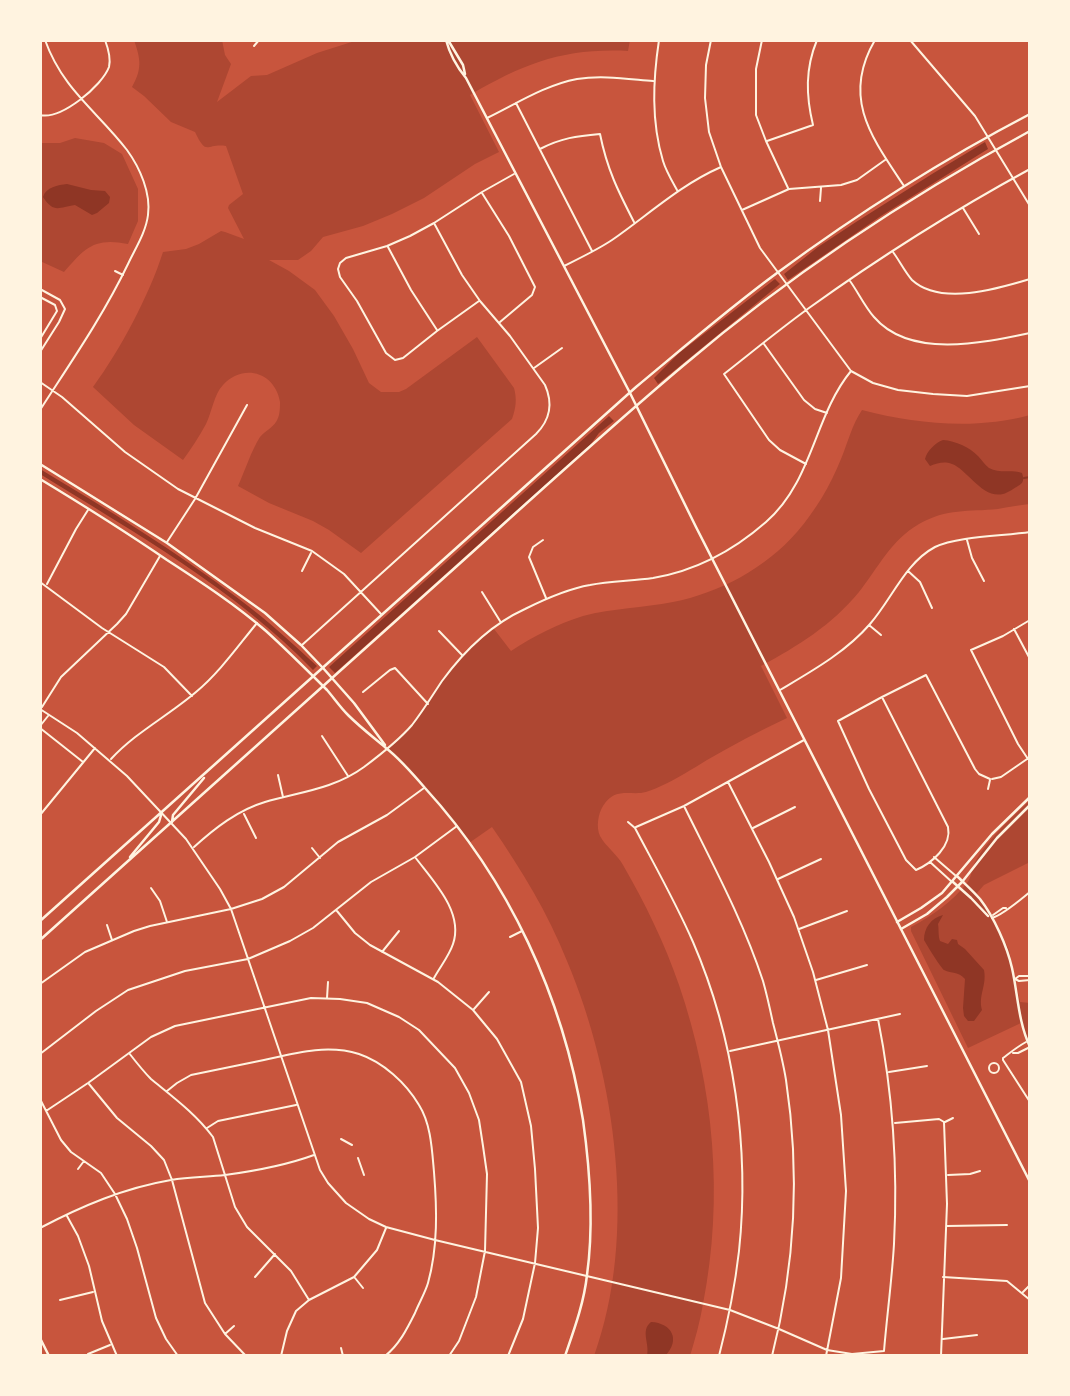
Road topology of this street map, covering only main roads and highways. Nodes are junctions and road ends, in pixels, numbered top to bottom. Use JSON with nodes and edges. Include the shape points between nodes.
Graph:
{"nodes":[{"id":1,"x":447,"y":40,"type":"edge"},
{"id":2,"x":1030,"y":114,"type":"edge"},
{"id":3,"x":1030,"y":131,"type":"edge"},
{"id":4,"x":630,"y":393,"type":"junction"},
{"id":5,"x":636,"y":406,"type":"junction"},
{"id":6,"x":40,"y":464,"type":"edge"},
{"id":7,"x":40,"y":479,"type":"edge"},
{"id":8,"x":323,"y":668,"type":"junction"},
{"id":9,"x":313,"y":677,"type":"junction"},
{"id":10,"x":332,"y":679,"type":"junction"},
{"id":11,"x":323,"y":686,"type":"junction"},
{"id":12,"x":387,"y":748,"type":"junction"},
{"id":13,"x":210,"y":770,"type":"junction"},
{"id":14,"x":1030,"y":797,"type":"edge"},
{"id":15,"x":1030,"y":805,"type":"edge"},
{"id":16,"x":162,"y":812,"type":"junction"},
{"id":17,"x":172,"y":822,"type":"junction"},
{"id":18,"x":126,"y":863,"type":"junction"},
{"id":19,"x":957,"y":876,"type":"junction"},
{"id":20,"x":953,"y":882,"type":"junction"},
{"id":21,"x":962,"y":882,"type":"junction"},
{"id":22,"x":958,"y":887,"type":"junction"},
{"id":23,"x":991,"y":918,"type":"junction"},
{"id":24,"x":40,"y":920,"type":"edge"},
{"id":25,"x":897,"y":922,"type":"junction"},
{"id":26,"x":901,"y":929,"type":"junction"},
{"id":27,"x":40,"y":940,"type":"edge"},
{"id":28,"x":1030,"y":1047,"type":"edge"},
{"id":29,"x":1030,"y":1182,"type":"edge"},
{"id":30,"x":40,"y":1339,"type":"edge"},
{"id":31,"x":49,"y":1356,"type":"edge"},
{"id":32,"x":565,"y":1356,"type":"edge"}],
"edges":[{"from":1,"to":4,"type":"main road"},
{"from":2,"to":4,"type":"main road","via":[[905,187],[777,273]]},
{"from":3,"to":5,"type":"main road","via":[[870,226],[786,285]]},
{"from":4,"to":5,"type":"main road"},
{"from":4,"to":8,"type":"main road"},
{"from":5,"to":10,"type":"main road"},
{"from":5,"to":25,"type":"main road"},
{"from":6,"to":8,"type":"main road","via":[[167,543],[265,613]]},
{"from":7,"to":9,"type":"main road","via":[[220,596],[257,623]]},
{"from":8,"to":9,"type":"main road"},
{"from":8,"to":10,"type":"main road"},
{"from":9,"to":11,"type":"main road"},
{"from":9,"to":13,"type":"main road"},
{"from":10,"to":11,"type":"main road"},
{"from":10,"to":12,"type":"main road"},
{"from":11,"to":12,"type":"main road"},
{"from":11,"to":17,"type":"main road"},
{"from":12,"to":32,"type":"main road","via":[[457,826],[492,876],[523,931],[562,1028],[585,1138],[590,1230],[587,1276]]},
{"from":13,"to":16,"type":"main road"},
{"from":13,"to":17,"type":"main road"},
{"from":14,"to":19,"type":"main road"},
{"from":15,"to":21,"type":"main road"},
{"from":16,"to":18,"type":"main road"},
{"from":16,"to":24,"type":"main road"},
{"from":17,"to":18,"type":"main road"},
{"from":18,"to":27,"type":"main road"},
{"from":19,"to":20,"type":"main road"},
{"from":19,"to":21,"type":"main road"},
{"from":20,"to":22,"type":"main road"},
{"from":20,"to":25,"type":"main road"},
{"from":21,"to":22,"type":"main road"},
{"from":21,"to":23,"type":"main road"},
{"from":22,"to":23,"type":"main road"},
{"from":22,"to":26,"type":"main road"},
{"from":23,"to":28,"type":"main road","via":[[1006,948]]},
{"from":25,"to":26,"type":"main road"},
{"from":26,"to":29,"type":"main road"},
{"from":30,"to":31,"type":"main road"}]}
